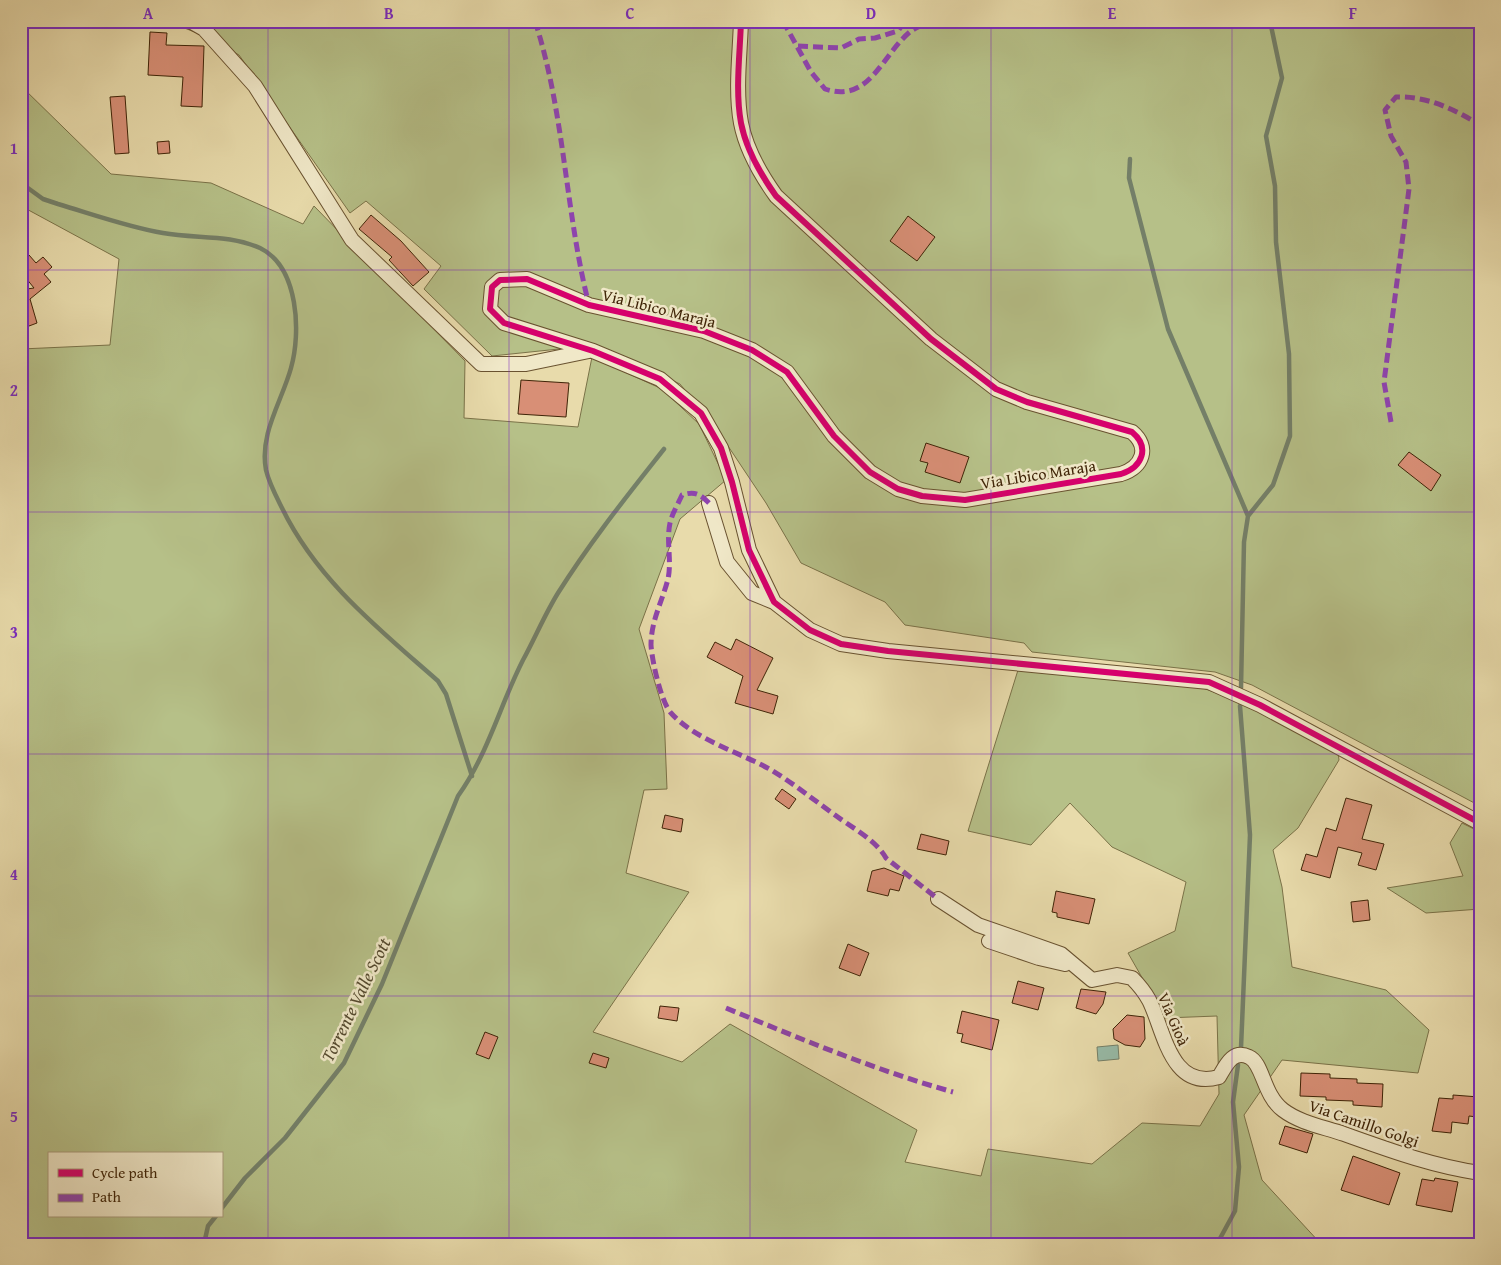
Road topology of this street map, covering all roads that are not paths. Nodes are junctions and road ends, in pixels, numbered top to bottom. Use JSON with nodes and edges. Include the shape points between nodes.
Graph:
{"nodes":[{"id":1,"x":190,"y":21,"type":"edge"},
{"id":2,"x":740,"y":21,"type":"edge"},
{"id":3,"x":593,"y":350,"type":"junction"},
{"id":4,"x":709,"y":503,"type":"dead end"},
{"id":5,"x":774,"y":602,"type":"junction"},
{"id":6,"x":1480,"y":824,"type":"edge"},
{"id":7,"x":938,"y":900,"type":"dead end"},
{"id":8,"x":989,"y":941,"type":"dead end"},
{"id":9,"x":1075,"y":966,"type":"junction"},
{"id":10,"x":1261,"y":1073,"type":"joint"},
{"id":11,"x":1480,"y":1173,"type":"edge"}],
"edges":[{"from":1,"to":3,"type":"street","via":[[204,29],[255,86],[352,240],[481,364],[526,364]]},
{"from":2,"to":3,"type":"street","name":"Via Libico Maraja","via":[[741,123],[757,167],[776,196],[931,339],[996,389],[1027,402],[1132,432],[1139,438],[1143,454],[1132,471],[1121,474],[965,500],[922,496],[898,489],[870,472],[834,436],[787,372],[752,350],[704,330],[589,305],[527,279],[500,280],[492,287],[490,309],[504,322]]},
{"from":3,"to":5,"type":"street","via":[[660,379],[701,413],[721,448],[749,550]]},
{"from":4,"to":5,"type":"street","via":[[727,562],[752,593]]},
{"from":5,"to":6,"type":"street","via":[[810,630],[841,644],[1209,682],[1260,705]]},
{"from":7,"to":9,"type":"street","name":"Via Gioà","via":[[978,925],[1060,954]]},
{"from":8,"to":9,"type":"street"},
{"from":9,"to":10,"type":"street","name":"Via Gioà","via":[[1092,980],[1117,975],[1132,978],[1149,1000],[1173,1060],[1188,1074],[1203,1078],[1219,1077],[1236,1055],[1248,1056],[1256,1062]]},
{"from":10,"to":11,"type":"street","name":"Via Camillo Golgi","via":[[1271,1100],[1294,1117],[1433,1165]]}]}
